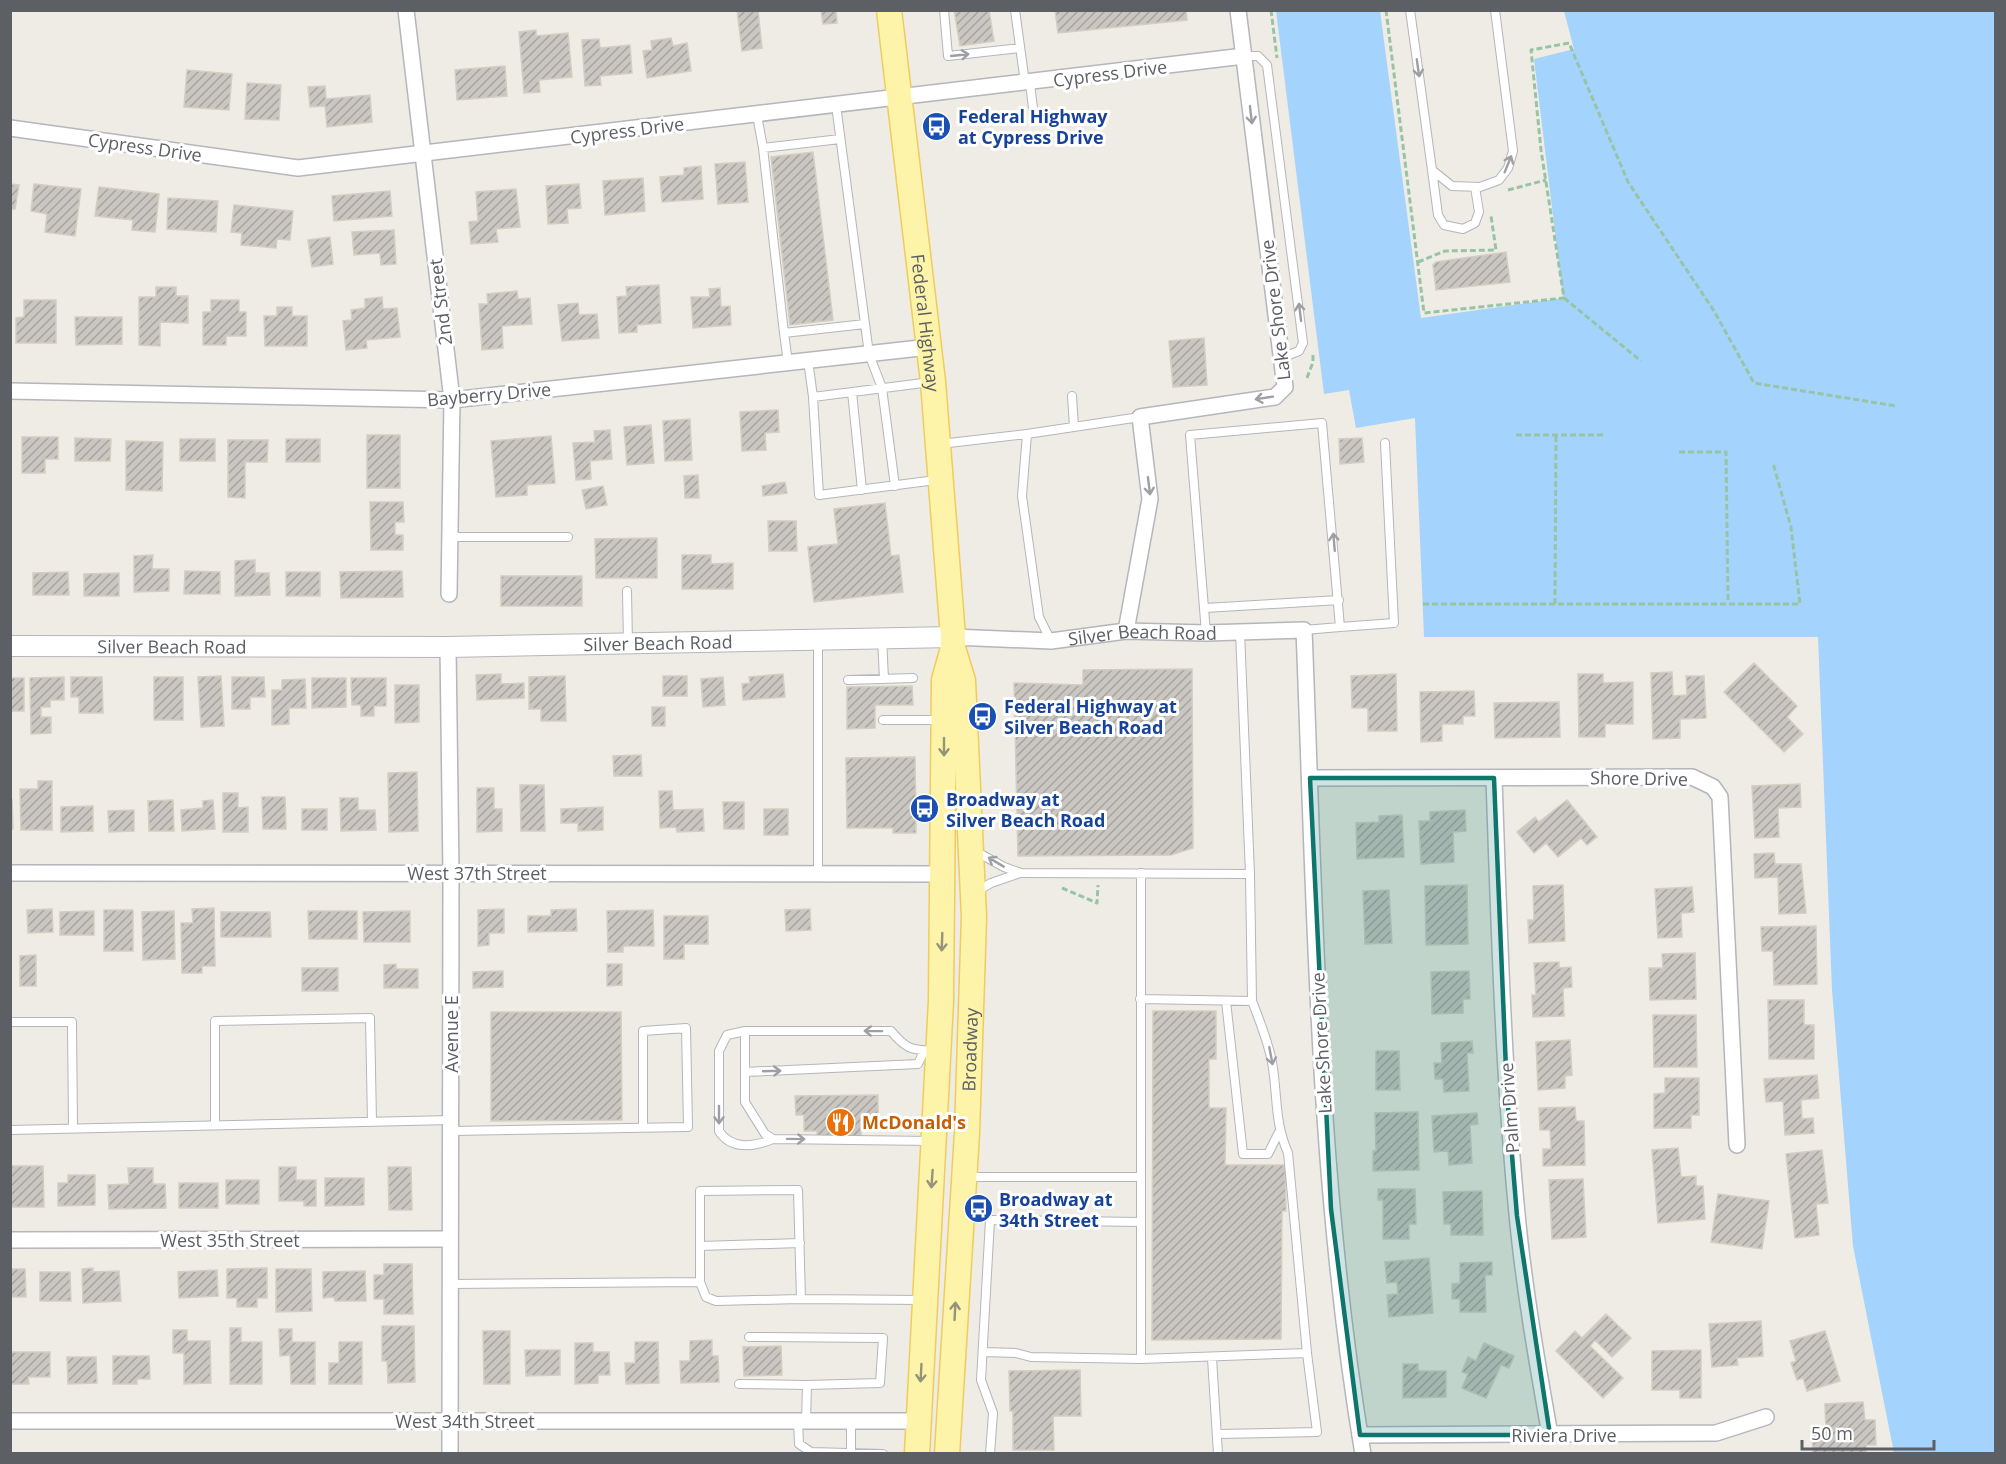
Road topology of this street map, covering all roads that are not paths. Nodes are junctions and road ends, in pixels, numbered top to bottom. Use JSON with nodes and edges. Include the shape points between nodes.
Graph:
{"nodes":[{"id":1,"x":406,"y":10,"type":"edge"},
{"id":2,"x":889,"y":10,"type":"edge"},
{"id":3,"x":944,"y":10,"type":"edge"},
{"id":4,"x":1015,"y":10,"type":"edge"},
{"id":5,"x":1238,"y":10,"type":"edge"},
{"id":6,"x":1410,"y":10,"type":"edge"},
{"id":7,"x":1495,"y":10,"type":"edge"},
{"id":8,"x":1020,"y":48,"type":"junction"},
{"id":9,"x":1244,"y":57,"type":"junction"},
{"id":10,"x":1028,"y":83,"type":"junction"},
{"id":11,"x":900,"y":98,"type":"junction"},
{"id":12,"x":836,"y":105,"type":"junction"},
{"id":13,"x":757,"y":115,"type":"junction"},
{"id":14,"x":1034,"y":117,"type":"dead end"},
{"id":15,"x":10,"y":128,"type":"edge"},
{"id":16,"x":840,"y":139,"type":"junction"},
{"id":17,"x":763,"y":148,"type":"junction"},
{"id":18,"x":423,"y":154,"type":"junction"},
{"id":19,"x":1432,"y":170,"type":"junction"},
{"id":20,"x":1475,"y":187,"type":"junction"},
{"id":21,"x":865,"y":324,"type":"junction"},
{"id":22,"x":784,"y":333,"type":"junction"},
{"id":23,"x":929,"y":347,"type":"junction"},
{"id":24,"x":869,"y":354,"type":"junction"},
{"id":25,"x":1281,"y":358,"type":"junction"},
{"id":26,"x":808,"y":360,"type":"junction"},
{"id":27,"x":788,"y":363,"type":"junction"},
{"id":28,"x":933,"y":382,"type":"junction"},
{"id":29,"x":882,"y":388,"type":"junction"},
{"id":30,"x":10,"y":391,"type":"edge"},
{"id":31,"x":852,"y":392,"type":"junction"},
{"id":32,"x":1072,"y":396,"type":"dead end"},
{"id":33,"x":813,"y":397,"type":"junction"},
{"id":34,"x":452,"y":400,"type":"junction"},
{"id":35,"x":1140,"y":417,"type":"junction"},
{"id":36,"x":1074,"y":427,"type":"junction"},
{"id":37,"x":1027,"y":434,"type":"junction"},
{"id":38,"x":1385,"y":443,"type":"dead end"},
{"id":39,"x":939,"y":444,"type":"junction"},
{"id":40,"x":942,"y":479,"type":"junction"},
{"id":41,"x":896,"y":486,"type":"junction"},
{"id":42,"x":862,"y":490,"type":"junction"},
{"id":43,"x":450,"y":537,"type":"junction"},
{"id":44,"x":568,"y":537,"type":"dead end"},
{"id":45,"x":627,"y":591,"type":"dead end"},
{"id":46,"x":449,"y":594,"type":"dead end"},
{"id":47,"x":1339,"y":600,"type":"junction"},
{"id":48,"x":1205,"y":608,"type":"junction"},
{"id":49,"x":1340,"y":627,"type":"junction"},
{"id":50,"x":1304,"y":630,"type":"junction"},
{"id":51,"x":1126,"y":632,"type":"junction"},
{"id":52,"x":1240,"y":632,"type":"junction"},
{"id":53,"x":1206,"y":633,"type":"junction"},
{"id":54,"x":882,"y":639,"type":"junction"},
{"id":55,"x":818,"y":640,"type":"junction"},
{"id":56,"x":1051,"y":641,"type":"junction"},
{"id":57,"x":953,"y":642,"type":"junction"},
{"id":58,"x":628,"y":644,"type":"junction"},
{"id":59,"x":10,"y":646,"type":"edge"},
{"id":60,"x":448,"y":647,"type":"junction"},
{"id":61,"x":913,"y":678,"type":"dead end"},
{"id":62,"x":884,"y":679,"type":"junction"},
{"id":63,"x":848,"y":680,"type":"dead end"},
{"id":64,"x":883,"y":720,"type":"dead end"},
{"id":65,"x":944,"y":720,"type":"junction"},
{"id":66,"x":1310,"y":778,"type":"junction"},
{"id":67,"x":1494,"y":778,"type":"junction"},
{"id":68,"x":971,"y":849,"type":"junction"},
{"id":69,"x":10,"y":873,"type":"edge"},
{"id":70,"x":451,"y":873,"type":"junction"},
{"id":71,"x":818,"y":873,"type":"junction"},
{"id":72,"x":1021,"y":873,"type":"junction"},
{"id":73,"x":1141,"y":873,"type":"junction"},
{"id":74,"x":943,"y":874,"type":"junction"},
{"id":75,"x":1250,"y":874,"type":"junction"},
{"id":76,"x":973,"y":893,"type":"junction"},
{"id":77,"x":1140,"y":999,"type":"junction"},
{"id":78,"x":941,"y":1000,"type":"junction"},
{"id":79,"x":1226,"y":1001,"type":"junction"},
{"id":80,"x":1252,"y":1001,"type":"junction"},
{"id":81,"x":10,"y":1022,"type":"edge"},
{"id":82,"x":745,"y":1031,"type":"junction"},
{"id":83,"x":931,"y":1051,"type":"junction"},
{"id":84,"x":745,"y":1072,"type":"junction"},
{"id":85,"x":372,"y":1122,"type":"junction"},
{"id":86,"x":215,"y":1124,"type":"junction"},
{"id":87,"x":451,"y":1125,"type":"junction"},
{"id":88,"x":643,"y":1127,"type":"junction"},
{"id":89,"x":73,"y":1128,"type":"junction"},
{"id":90,"x":10,"y":1130,"type":"edge"},
{"id":91,"x":1279,"y":1132,"type":"junction"},
{"id":92,"x":773,"y":1139,"type":"junction"},
{"id":93,"x":935,"y":1141,"type":"junction"},
{"id":94,"x":1737,"y":1145,"type":"dead end"},
{"id":95,"x":963,"y":1177,"type":"junction"},
{"id":96,"x":1141,"y":1177,"type":"junction"},
{"id":97,"x":1141,"y":1222,"type":"junction"},
{"id":98,"x":450,"y":1239,"type":"junction"},
{"id":99,"x":10,"y":1240,"type":"edge"},
{"id":100,"x":800,"y":1243,"type":"junction"},
{"id":101,"x":700,"y":1246,"type":"junction"},
{"id":102,"x":700,"y":1282,"type":"junction"},
{"id":103,"x":450,"y":1284,"type":"junction"},
{"id":104,"x":801,"y":1299,"type":"junction"},
{"id":105,"x":925,"y":1300,"type":"junction"},
{"id":106,"x":749,"y":1336,"type":"dead end"},
{"id":107,"x":984,"y":1352,"type":"junction"},
{"id":108,"x":1307,"y":1353,"type":"junction"},
{"id":109,"x":1212,"y":1358,"type":"junction"},
{"id":110,"x":1141,"y":1359,"type":"junction"},
{"id":111,"x":739,"y":1384,"type":"dead end"},
{"id":112,"x":807,"y":1385,"type":"junction"},
{"id":113,"x":1766,"y":1417,"type":"dead end"},
{"id":114,"x":10,"y":1420,"type":"edge"},
{"id":115,"x":450,"y":1420,"type":"junction"},
{"id":116,"x":802,"y":1421,"type":"junction"},
{"id":117,"x":850,"y":1421,"type":"junction"},
{"id":118,"x":919,"y":1421,"type":"junction"},
{"id":119,"x":1218,"y":1434,"type":"junction"},
{"id":120,"x":1360,"y":1435,"type":"junction"},
{"id":121,"x":1550,"y":1435,"type":"junction"},
{"id":122,"x":850,"y":1453,"type":"edge"},
{"id":123,"x":450,"y":1454,"type":"edge"},
{"id":124,"x":883,"y":1454,"type":"edge"},
{"id":125,"x":917,"y":1454,"type":"edge"},
{"id":126,"x":935,"y":1454,"type":"edge"},
{"id":127,"x":947,"y":1454,"type":"edge"},
{"id":128,"x":990,"y":1454,"type":"edge"},
{"id":129,"x":1218,"y":1454,"type":"edge"},
{"id":130,"x":1363,"y":1454,"type":"edge"}],
"edges":[{"from":1,"to":18,"type":"street","name":"2nd Street"},
{"from":2,"to":11,"type":"main road","name":"Federal Highway"},
{"from":3,"to":8,"type":"lane","one_way":true,"via":[[948,56]]},
{"from":4,"to":8,"type":"lane"},
{"from":5,"to":9,"type":"street","name":"Lake Shore Drive"},
{"from":6,"to":19,"type":"lane","one_way":true},
{"from":20,"to":7,"type":"lane","one_way":true,"via":[[1499,180],[1513,151]]},
{"from":8,"to":10,"type":"lane"},
{"from":9,"to":10,"type":"street","name":"Cypress Drive"},
{"from":9,"to":25,"type":"street","name":"Lake Shore Drive","one_way":true},
{"from":25,"to":9,"type":"lane","one_way":true,"via":[[1302,346],[1300,311],[1269,75],[1262,58]]},
{"from":10,"to":11,"type":"street","name":"Cypress Drive"},
{"from":10,"to":14,"type":"lane"},
{"from":11,"to":12,"type":"street","name":"Cypress Drive"},
{"from":11,"to":23,"type":"main road","name":"Federal Highway"},
{"from":12,"to":13,"type":"street","name":"Cypress Drive"},
{"from":12,"to":16,"type":"lane"},
{"from":13,"to":17,"type":"lane"},
{"from":13,"to":18,"type":"street","name":"Cypress Drive"},
{"from":15,"to":18,"type":"street","name":"Cypress Drive","via":[[298,168]]},
{"from":16,"to":17,"type":"lane"},
{"from":16,"to":21,"type":"lane"},
{"from":17,"to":22,"type":"lane"},
{"from":18,"to":34,"type":"street","name":"2nd Street"},
{"from":19,"to":20,"type":"lane","via":[[1452,186]]},
{"from":19,"to":20,"type":"lane","via":[[1438,215],[1444,225],[1463,229],[1475,223],[1479,212]]},
{"from":21,"to":22,"type":"lane"},
{"from":21,"to":24,"type":"lane"},
{"from":22,"to":27,"type":"lane"},
{"from":23,"to":24,"type":"street","name":"Bayberry Drive"},
{"from":23,"to":28,"type":"main road","name":"Federal Highway"},
{"from":24,"to":26,"type":"street","name":"Bayberry Drive"},
{"from":24,"to":29,"type":"lane"},
{"from":25,"to":35,"type":"street","name":"Lake Shore Drive","one_way":true,"via":[[1285,387],[1275,397]]},
{"from":26,"to":27,"type":"street","name":"Bayberry Drive"},
{"from":26,"to":33,"type":"lane"},
{"from":27,"to":34,"type":"street","name":"Bayberry Drive"},
{"from":28,"to":29,"type":"lane"},
{"from":28,"to":39,"type":"main road","name":"Federal Highway"},
{"from":29,"to":31,"type":"lane"},
{"from":29,"to":41,"type":"lane"},
{"from":30,"to":34,"type":"street","name":"Bayberry Drive"},
{"from":31,"to":33,"type":"lane"},
{"from":31,"to":42,"type":"lane"},
{"from":32,"to":36,"type":"lane"},
{"from":33,"to":42,"type":"lane","via":[[819,495]]},
{"from":34,"to":43,"type":"street","name":"2nd Street"},
{"from":35,"to":36,"type":"lane"},
{"from":35,"to":51,"type":"street","one_way":true,"via":[[1150,499]]},
{"from":36,"to":37,"type":"lane"},
{"from":37,"to":39,"type":"lane"},
{"from":37,"to":56,"type":"lane","via":[[1022,496],[1039,617]]},
{"from":38,"to":49,"type":"lane","via":[[1394,623]]},
{"from":39,"to":40,"type":"main road","name":"Federal Highway"},
{"from":40,"to":41,"type":"lane"},
{"from":40,"to":57,"type":"main road","name":"Federal Highway"},
{"from":41,"to":42,"type":"lane"},
{"from":43,"to":44,"type":"lane"},
{"from":43,"to":46,"type":"street","name":"2nd Street"},
{"from":45,"to":58,"type":"lane"},
{"from":47,"to":48,"type":"lane"},
{"from":47,"to":48,"type":"lane","one_way":true,"via":[[1322,423],[1190,435]]},
{"from":47,"to":49,"type":"lane"},
{"from":48,"to":53,"type":"lane"},
{"from":49,"to":50,"type":"lane"},
{"from":50,"to":52,"type":"street","name":"Silver Beach Road"},
{"from":50,"to":66,"type":"street","name":"Lake Shore Drive"},
{"from":51,"to":53,"type":"street","name":"Silver Beach Road"},
{"from":51,"to":56,"type":"street","name":"Silver Beach Road"},
{"from":52,"to":53,"type":"street","name":"Silver Beach Road"},
{"from":52,"to":75,"type":"lane"},
{"from":54,"to":55,"type":"street","name":"Silver Beach Road"},
{"from":54,"to":57,"type":"street","name":"Silver Beach Road"},
{"from":54,"to":62,"type":"lane"},
{"from":55,"to":58,"type":"street","name":"Silver Beach Road"},
{"from":55,"to":71,"type":"lane"},
{"from":56,"to":57,"type":"street","name":"Silver Beach Road"},
{"from":57,"to":65,"type":"main road","name":"Broadway","via":[[944,680]]},
{"from":57,"to":68,"type":"main road","name":"Broadway","via":[[963,681]]},
{"from":58,"to":60,"type":"street","name":"Silver Beach Road"},
{"from":59,"to":60,"type":"street","name":"Silver Beach Road"},
{"from":60,"to":70,"type":"street","name":"Avenue E"},
{"from":61,"to":62,"type":"lane"},
{"from":62,"to":63,"type":"lane"},
{"from":64,"to":65,"type":"lane"},
{"from":65,"to":74,"type":"main road","name":"Broadway","one_way":true},
{"from":66,"to":67,"type":"street","name":"Shore Drive"},
{"from":66,"to":120,"type":"street","name":"Lake Shore Drive","via":[[1322,1096],[1343,1321]]},
{"from":67,"to":94,"type":"street","name":"Shore Drive","via":[[1692,777],[1713,787],[1720,797]]},
{"from":67,"to":121,"type":"street","name":"Palm Drive","via":[[1508,1105],[1531,1324]]},
{"from":72,"to":68,"type":"lane","one_way":true},
{"from":68,"to":76,"type":"main road","name":"Broadway"},
{"from":69,"to":70,"type":"street","name":"West 37th Street"},
{"from":70,"to":71,"type":"street","name":"West 37th Street"},
{"from":70,"to":87,"type":"street","name":"Avenue E"},
{"from":71,"to":74,"type":"street","name":"West 37th Street"},
{"from":72,"to":73,"type":"lane"},
{"from":72,"to":76,"type":"lane"},
{"from":73,"to":75,"type":"lane"},
{"from":73,"to":77,"type":"lane"},
{"from":74,"to":78,"type":"main road","name":"Broadway","one_way":true},
{"from":75,"to":80,"type":"lane"},
{"from":76,"to":95,"type":"main road","name":"Broadway"},
{"from":77,"to":79,"type":"lane"},
{"from":77,"to":96,"type":"lane"},
{"from":78,"to":83,"type":"main road","name":"Broadway"},
{"from":78,"to":95,"type":"main road","via":[[953,1019],[947,1159],[951,1169]]},
{"from":79,"to":80,"type":"lane"},
{"from":79,"to":91,"type":"lane","via":[[1243,1154],[1269,1154]]},
{"from":80,"to":91,"type":"lane","one_way":true,"via":[[1266,1035]]},
{"from":81,"to":89,"type":"lane","via":[[72,1022]]},
{"from":83,"to":82,"type":"lane","one_way":true,"via":[[913,1050],[891,1031]]},
{"from":82,"to":84,"type":"lane"},
{"from":82,"to":92,"type":"lane","one_way":true,"via":[[727,1035],[719,1051],[719,1131],[725,1141],[736,1145],[762,1144]]},
{"from":84,"to":83,"type":"lane","one_way":true,"via":[[918,1064]]},
{"from":83,"to":93,"type":"main road","name":"Broadway"},
{"from":84,"to":92,"type":"lane","via":[[746,1102],[765,1134]]},
{"from":85,"to":86,"type":"lane"},
{"from":85,"to":86,"type":"lane","via":[[370,1018],[348,1018],[215,1021]]},
{"from":85,"to":87,"type":"lane"},
{"from":86,"to":89,"type":"lane"},
{"from":87,"to":88,"type":"lane"},
{"from":87,"to":98,"type":"street","name":"Avenue E"},
{"from":88,"to":88,"type":"lane","via":[[688,1127],[686,1028],[643,1031]]},
{"from":89,"to":90,"type":"lane"},
{"from":91,"to":108,"type":"lane","via":[[1288,1153]]},
{"from":92,"to":93,"type":"lane","one_way":true},
{"from":93,"to":105,"type":"main road","name":"Broadway","one_way":true},
{"from":95,"to":96,"type":"lane"},
{"from":127,"to":95,"type":"main road","name":"Broadway","one_way":true},
{"from":96,"to":97,"type":"lane"},
{"from":97,"to":107,"type":"lane","via":[[990,1220]]},
{"from":97,"to":110,"type":"lane"},
{"from":98,"to":99,"type":"street","name":"West 35th Street"},
{"from":98,"to":103,"type":"street","name":"Avenue E"},
{"from":100,"to":101,"type":"lane"},
{"from":100,"to":101,"type":"lane","via":[[798,1190],[700,1191]]},
{"from":100,"to":104,"type":"lane"},
{"from":101,"to":102,"type":"lane"},
{"from":102,"to":103,"type":"lane"},
{"from":102,"to":104,"type":"lane","via":[[706,1297],[716,1301]]},
{"from":103,"to":115,"type":"street","name":"Avenue E"},
{"from":104,"to":105,"type":"lane"},
{"from":105,"to":118,"type":"main road","name":"Broadway","one_way":true},
{"from":106,"to":112,"type":"lane","via":[[883,1338],[880,1383]]},
{"from":107,"to":110,"type":"lane","via":[[1016,1353],[1031,1358]]},
{"from":107,"to":128,"type":"lane","via":[[981,1380],[993,1413]]},
{"from":108,"to":109,"type":"lane"},
{"from":108,"to":119,"type":"lane","via":[[1317,1432]]},
{"from":109,"to":110,"type":"lane"},
{"from":109,"to":119,"type":"lane"},
{"from":111,"to":112,"type":"lane"},
{"from":112,"to":116,"type":"lane"},
{"from":113,"to":121,"type":"street","name":"Riviera Drive","via":[[1716,1433]]},
{"from":114,"to":115,"type":"street","name":"West 34th Street"},
{"from":115,"to":116,"type":"street","name":"West 34th Street"},
{"from":115,"to":123,"type":"street","name":"Avenue E"},
{"from":116,"to":117,"type":"street","name":"West 34th Street"},
{"from":116,"to":122,"type":"lane","via":[[800,1444],[804,1449]]},
{"from":117,"to":118,"type":"street","name":"West 34th Street"},
{"from":117,"to":122,"type":"lane"},
{"from":118,"to":125,"type":"main road","name":"Broadway"},
{"from":118,"to":126,"type":"main road"},
{"from":119,"to":129,"type":"lane"},
{"from":120,"to":121,"type":"street","name":"Riviera Drive"},
{"from":120,"to":130,"type":"street","name":"Lake Shore Drive"},
{"from":122,"to":124,"type":"lane"}]}
